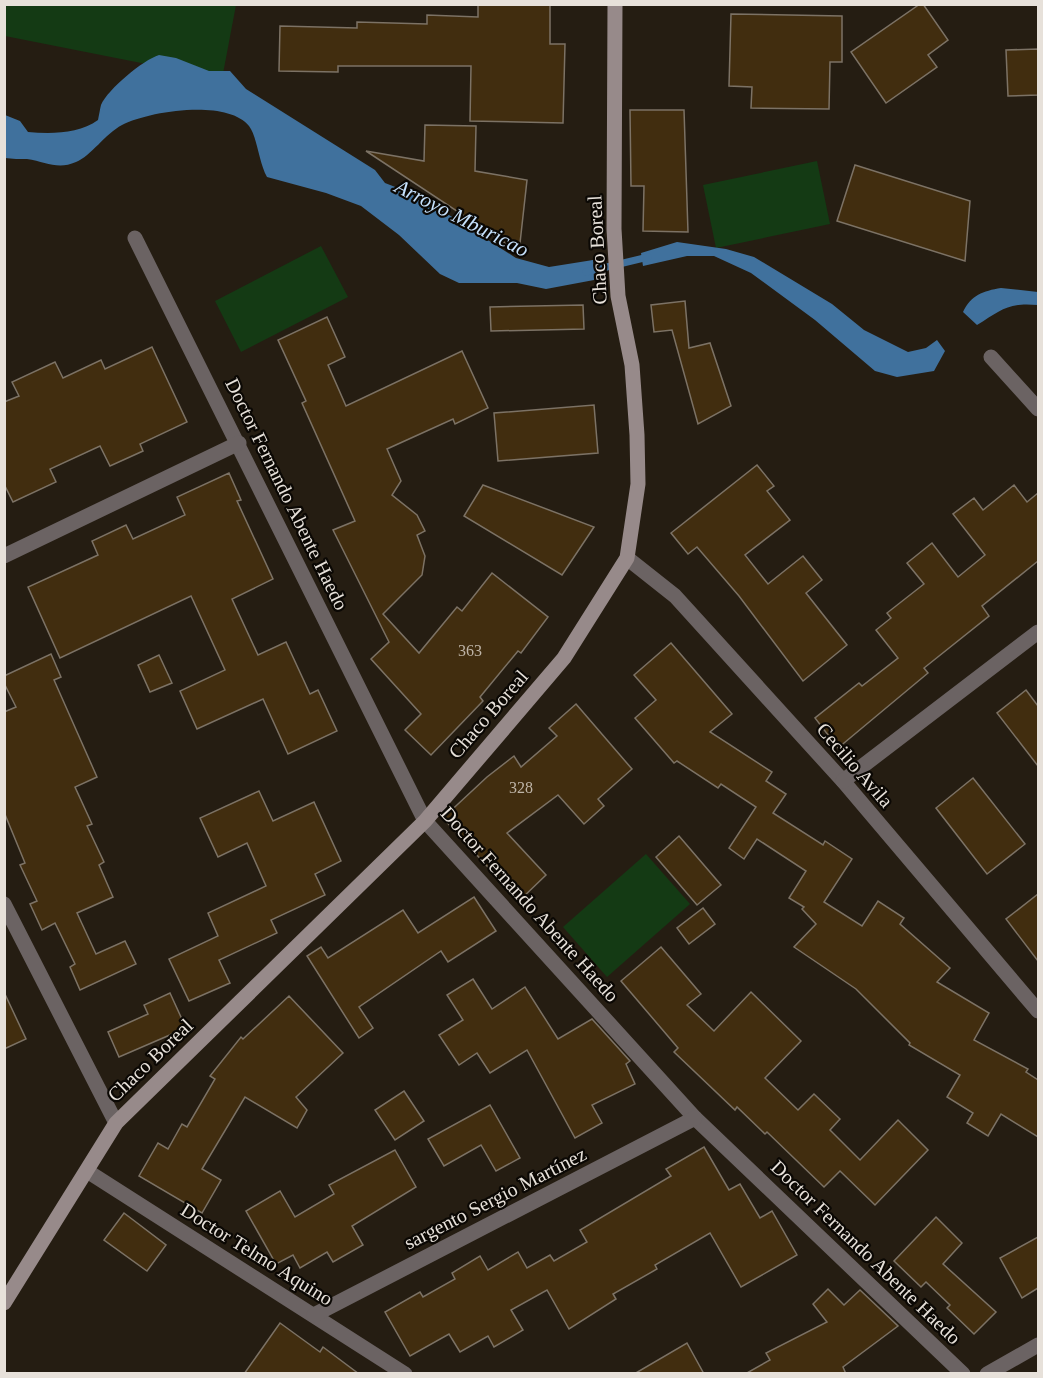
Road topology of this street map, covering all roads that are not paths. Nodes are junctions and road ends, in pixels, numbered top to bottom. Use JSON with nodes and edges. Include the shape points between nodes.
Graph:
{"nodes":[{"id":1,"x":615,"y":4,"type":"edge"},
{"id":2,"x":135,"y":238,"type":"dead end"},
{"id":3,"x":991,"y":357,"type":"dead end"},
{"id":4,"x":1038,"y":409,"type":"edge"},
{"id":5,"x":239,"y":443,"type":"junction"},
{"id":6,"x":4,"y":556,"type":"edge"},
{"id":7,"x":627,"y":558,"type":"junction"},
{"id":8,"x":1038,"y":632,"type":"edge"},
{"id":9,"x":843,"y":782,"type":"junction"},
{"id":10,"x":425,"y":821,"type":"junction"},
{"id":11,"x":4,"y":904,"type":"edge"},
{"id":12,"x":1038,"y":1011,"type":"edge"},
{"id":13,"x":695,"y":1118,"type":"junction"},
{"id":14,"x":116,"y":1123,"type":"junction"},
{"id":15,"x":87,"y":1171,"type":"junction"},
{"id":16,"x":4,"y":1303,"type":"edge"},
{"id":17,"x":314,"y":1315,"type":"junction"},
{"id":18,"x":1038,"y":1345,"type":"edge"},
{"id":19,"x":405,"y":1374,"type":"edge"},
{"id":20,"x":963,"y":1374,"type":"edge"},
{"id":21,"x":987,"y":1374,"type":"edge"}],
"edges":[{"from":1,"to":7,"type":"main road","name":"Chaco Boreal","via":[[614,229],[618,296],[632,365],[637,435],[638,484]]},
{"from":2,"to":5,"type":"street","name":"Doctor Fernando Abente Haedo"},
{"from":3,"to":4,"type":"street"},
{"from":5,"to":6,"type":"street"},
{"from":5,"to":10,"type":"street","name":"Doctor Fernando Abente Haedo"},
{"from":7,"to":9,"type":"street","name":"Cecilio Avila","via":[[675,596]]},
{"from":7,"to":10,"type":"main road","name":"Chaco Boreal","via":[[564,658]]},
{"from":8,"to":9,"type":"street"},
{"from":9,"to":12,"type":"street","name":"Cecilio Avila"},
{"from":10,"to":13,"type":"street","name":"Doctor Fernando Abente Haedo"},
{"from":10,"to":14,"type":"main road","name":"Chaco Boreal"},
{"from":11,"to":14,"type":"street"},
{"from":13,"to":17,"type":"street","name":"sargento Sergio Martínez"},
{"from":13,"to":20,"type":"street","name":"Doctor Fernando Abente Haedo"},
{"from":14,"to":15,"type":"main road","name":"Chaco Boreal"},
{"from":15,"to":16,"type":"main road","name":"Chaco Boreal"},
{"from":15,"to":17,"type":"street","name":"Doctor Telmo Aquino"},
{"from":17,"to":19,"type":"street","name":"Doctor Telmo Aquino"},
{"from":18,"to":21,"type":"street"}]}
